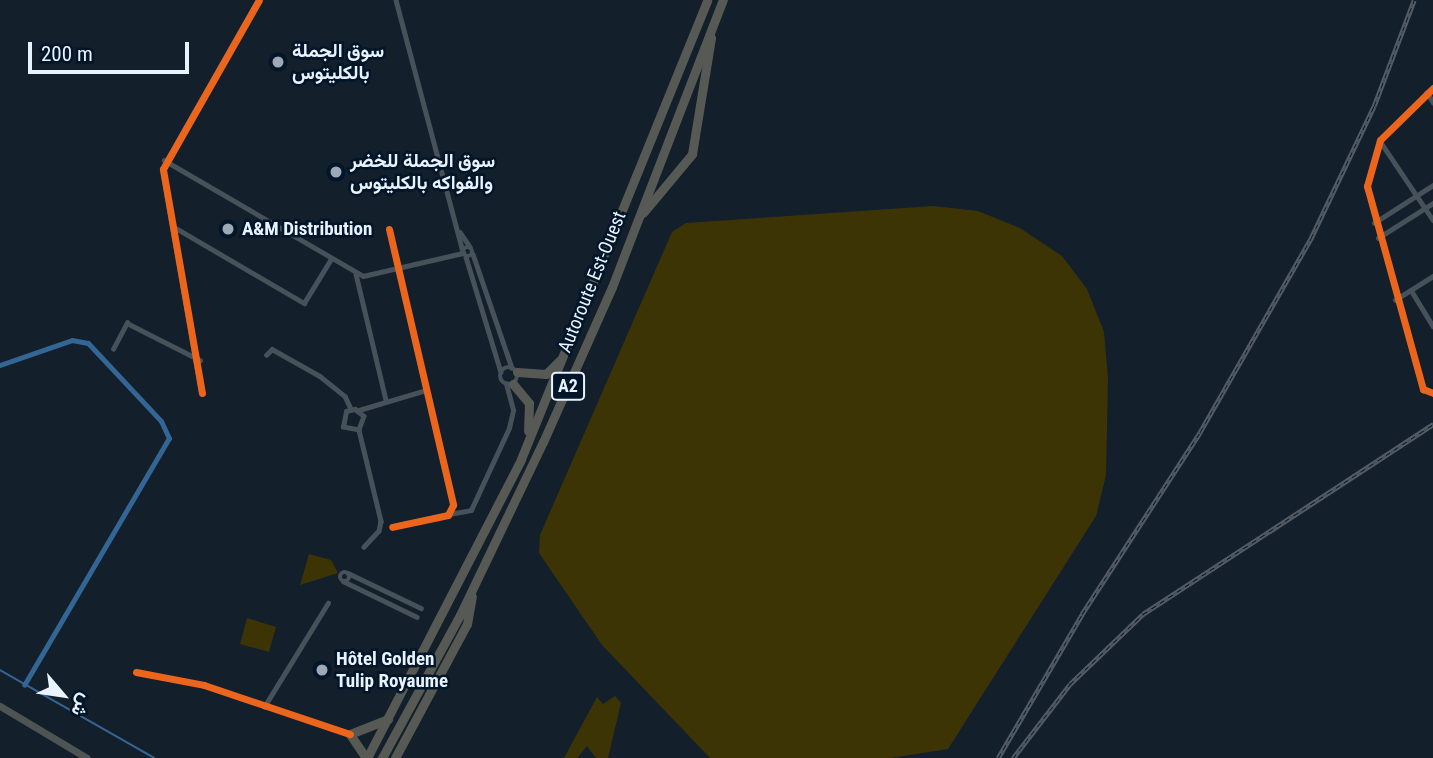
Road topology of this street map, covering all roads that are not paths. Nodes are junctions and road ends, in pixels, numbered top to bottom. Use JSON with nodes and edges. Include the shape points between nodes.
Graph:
{"nodes":[{"id":1,"x":259,"y":0,"type":"edge"},
{"id":2,"x":396,"y":0,"type":"edge"},
{"id":3,"x":707,"y":0,"type":"edge"},
{"id":4,"x":723,"y":0,"type":"edge"},
{"id":5,"x":710,"y":33,"type":"junction"},
{"id":6,"x":1433,"y":88,"type":"edge"},
{"id":7,"x":1427,"y":92,"type":"junction"},
{"id":8,"x":1433,"y":102,"type":"edge"},
{"id":9,"x":1380,"y":140,"type":"junction"},
{"id":10,"x":164,"y":160,"type":"junction"},
{"id":11,"x":1433,"y":185,"type":"edge"},
{"id":12,"x":1417,"y":195,"type":"junction"},
{"id":13,"x":1433,"y":203,"type":"edge"},
{"id":14,"x":1425,"y":208,"type":"junction"},
{"id":15,"x":637,"y":219,"type":"junction"},
{"id":16,"x":1433,"y":220,"type":"edge"},
{"id":17,"x":1374,"y":223,"type":"junction"},
{"id":18,"x":171,"y":225,"type":"junction"},
{"id":19,"x":389,"y":229,"type":"dead end"},
{"id":20,"x":457,"y":229,"type":"junction"},
{"id":21,"x":1378,"y":238,"type":"junction"},
{"id":22,"x":470,"y":247,"type":"junction"},
{"id":23,"x":464,"y":254,"type":"junction"},
{"id":24,"x":472,"y":254,"type":"junction"},
{"id":25,"x":331,"y":259,"type":"junction"},
{"id":26,"x":398,"y":269,"type":"junction"},
{"id":27,"x":355,"y":274,"type":"junction"},
{"id":28,"x":1433,"y":276,"type":"edge"},
{"id":29,"x":1411,"y":290,"type":"junction"},
{"id":30,"x":1395,"y":300,"type":"junction"},
{"id":31,"x":1433,"y":326,"type":"edge"},
{"id":32,"x":577,"y":327,"type":"junction"},
{"id":33,"x":113,"y":349,"type":"dead end"},
{"id":34,"x":266,"y":355,"type":"dead end"},
{"id":35,"x":200,"y":360,"type":"junction"},
{"id":36,"x":514,"y":370,"type":"junction"},
{"id":37,"x":501,"y":372,"type":"junction"},
{"id":38,"x":510,"y":384,"type":"junction"},
{"id":39,"x":426,"y":390,"type":"junction"},
{"id":40,"x":202,"y":393,"type":"dead end"},
{"id":41,"x":1433,"y":393,"type":"edge"},
{"id":42,"x":386,"y":400,"type":"junction"},
{"id":43,"x":351,"y":409,"type":"junction"},
{"id":44,"x":359,"y":410,"type":"junction"},
{"id":45,"x":359,"y":430,"type":"junction"},
{"id":46,"x":521,"y":459,"type":"junction"},
{"id":47,"x":448,"y":515,"type":"junction"},
{"id":48,"x":392,"y":527,"type":"dead end"},
{"id":49,"x":364,"y":547,"type":"dead end"},
{"id":50,"x":473,"y":588,"type":"junction"},
{"id":51,"x":328,"y":603,"type":"dead end"},
{"id":52,"x":421,"y":608,"type":"dead end"},
{"id":53,"x":417,"y":617,"type":"dead end"},
{"id":54,"x":136,"y":672,"type":"dead end"},
{"id":55,"x":0,"y":706,"type":"edge"},
{"id":56,"x":264,"y":707,"type":"junction"},
{"id":57,"x":389,"y":718,"type":"junction"},
{"id":58,"x":350,"y":734,"type":"junction"},
{"id":59,"x":87,"y":758,"type":"edge"},
{"id":60,"x":366,"y":758,"type":"edge"},
{"id":61,"x":382,"y":758,"type":"edge"},
{"id":62,"x":395,"y":758,"type":"edge"}],
"edges":[{"from":1,"to":10,"type":"street"},
{"from":2,"to":20,"type":"street"},
{"from":3,"to":32,"type":"highway","name":"Autoroute Est-Ouest","number":"A2"},
{"from":4,"to":5,"type":"highway","name":"Autoroute Est-Ouest","number":"A2"},
{"from":5,"to":15,"type":"highway","name":"Autoroute Est-Ouest","number":"A2"},
{"from":5,"to":15,"type":"highway","via":[[694,151],[681,173]]},
{"from":6,"to":7,"type":"street"},
{"from":7,"to":8,"type":"street"},
{"from":7,"to":9,"type":"street"},
{"from":9,"to":12,"type":"street"},
{"from":9,"to":17,"type":"street","via":[[1367,175]]},
{"from":10,"to":18,"type":"street"},
{"from":10,"to":25,"type":"street"},
{"from":11,"to":12,"type":"street"},
{"from":12,"to":14,"type":"street"},
{"from":12,"to":17,"type":"street"},
{"from":13,"to":14,"type":"street"},
{"from":14,"to":16,"type":"street"},
{"from":14,"to":21,"type":"street"},
{"from":15,"to":50,"type":"highway","name":"Autoroute Est-Ouest","number":"A2","via":[[602,311]]},
{"from":17,"to":21,"type":"street"},
{"from":18,"to":25,"type":"street","via":[[304,303]]},
{"from":18,"to":35,"type":"street"},
{"from":19,"to":26,"type":"street"},
{"from":20,"to":22,"type":"street"},
{"from":20,"to":23,"type":"street"},
{"from":21,"to":30,"type":"street"},
{"from":22,"to":23,"type":"street"},
{"from":22,"to":24,"type":"street"},
{"from":23,"to":24,"type":"street"},
{"from":23,"to":26,"type":"street"},
{"from":23,"to":37,"type":"street"},
{"from":24,"to":36,"type":"street"},
{"from":25,"to":27,"type":"street"},
{"from":26,"to":27,"type":"street"},
{"from":26,"to":39,"type":"street"},
{"from":27,"to":42,"type":"street"},
{"from":28,"to":29,"type":"street"},
{"from":29,"to":30,"type":"street"},
{"from":29,"to":31,"type":"street"},
{"from":30,"to":41,"type":"street","via":[[1423,388]]},
{"from":32,"to":36,"type":"highway","via":[[551,371],[536,376]]},
{"from":32,"to":46,"type":"highway","name":"Autoroute Est-Ouest","number":"A2"},
{"from":33,"to":35,"type":"street","via":[[127,323]]},
{"from":34,"to":43,"type":"street","via":[[272,349],[320,376],[345,396]]},
{"from":35,"to":40,"type":"street"},
{"from":36,"to":37,"type":"street"},
{"from":36,"to":38,"type":"street"},
{"from":37,"to":38,"type":"street"},
{"from":38,"to":46,"type":"highway","via":[[531,410]]},
{"from":38,"to":47,"type":"street","via":[[513,410],[509,428],[471,510]]},
{"from":39,"to":42,"type":"street"},
{"from":39,"to":47,"type":"street","via":[[453,505]]},
{"from":42,"to":44,"type":"street"},
{"from":43,"to":44,"type":"street"},
{"from":43,"to":45,"type":"street","via":[[342,424],[350,432]]},
{"from":44,"to":45,"type":"street","via":[[364,420]]},
{"from":45,"to":49,"type":"street","via":[[382,521]]},
{"from":46,"to":57,"type":"highway","name":"Autoroute Est-Ouest","number":"A2"},
{"from":47,"to":48,"type":"street"},
{"from":50,"to":61,"type":"highway","name":"Autoroute Est-Ouest","number":"A2"},
{"from":50,"to":62,"type":"highway","via":[[467,624]]},
{"from":51,"to":56,"type":"street"},
{"from":52,"to":53,"type":"street","via":[[348,573],[341,575],[343,581]]},
{"from":54,"to":56,"type":"street","via":[[204,685]]},
{"from":55,"to":59,"type":"main road"},
{"from":56,"to":58,"type":"street"},
{"from":57,"to":58,"type":"highway"},
{"from":57,"to":60,"type":"highway","name":"Autoroute Est-Ouest","number":"A2"},
{"from":58,"to":60,"type":"highway"}]}
